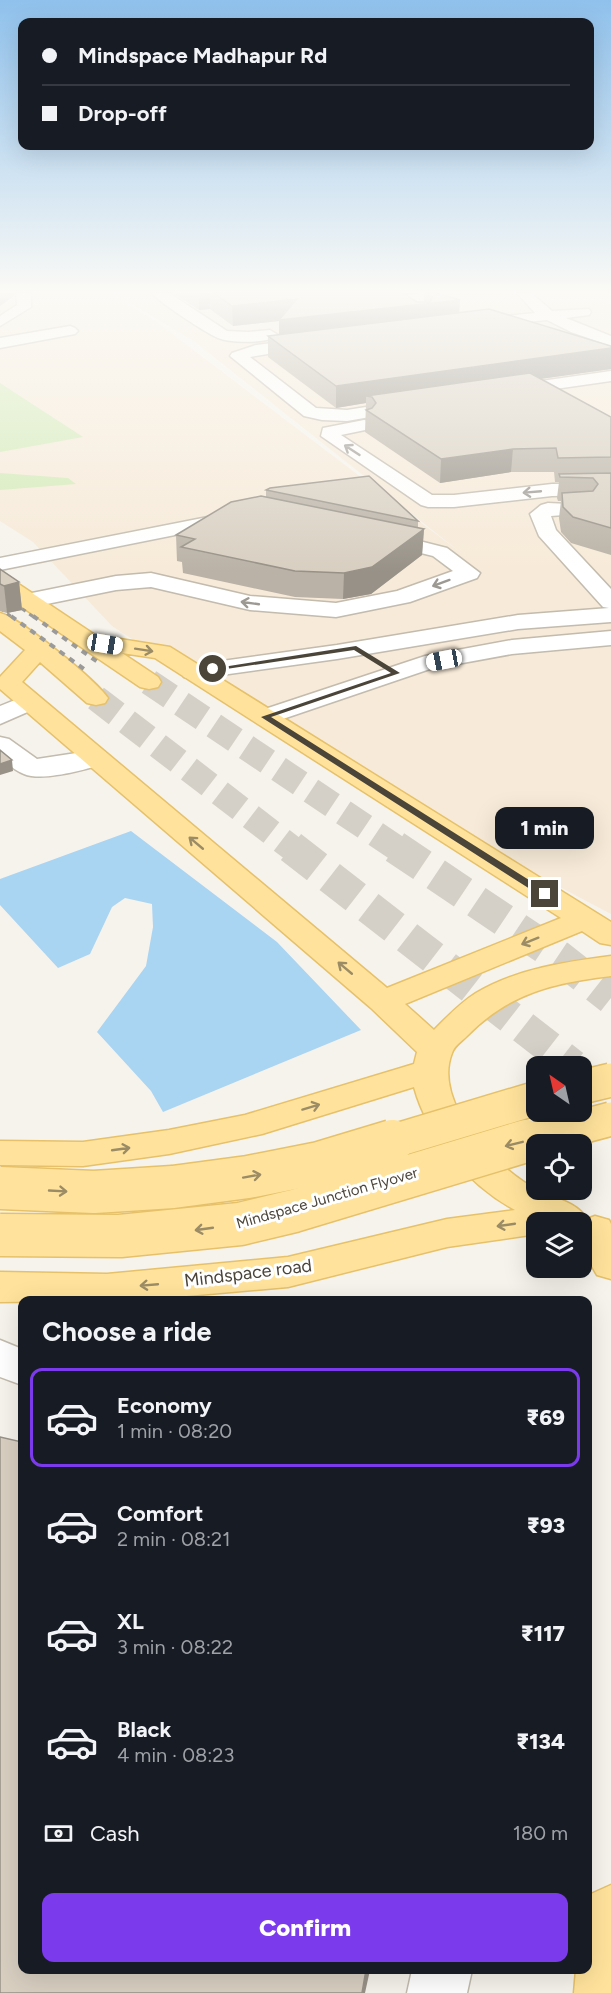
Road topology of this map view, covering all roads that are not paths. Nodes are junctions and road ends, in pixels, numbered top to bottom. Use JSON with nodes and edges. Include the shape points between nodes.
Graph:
{"nodes":[{"id":1,"x":277,"y":386,"type":"edge"},
{"id":2,"x":540,"y":386,"type":"edge"},
{"id":3,"x":484,"y":394,"type":"edge"},
{"id":4,"x":568,"y":400,"type":"edge"},
{"id":5,"x":504,"y":406,"type":"edge"},
{"id":6,"x":611,"y":489,"type":"edge"},
{"id":7,"x":611,"y":508,"type":"edge"},
{"id":8,"x":362,"y":529,"type":"edge"},
{"id":9,"x":0,"y":552,"type":"edge"},
{"id":10,"x":0,"y":564,"type":"edge"},
{"id":11,"x":602,"y":581,"type":"edge"},
{"id":12,"x":0,"y":582,"type":"edge"},
{"id":13,"x":27,"y":601,"type":"junction"},
{"id":14,"x":611,"y":602,"type":"edge"},
{"id":15,"x":611,"y":615,"type":"edge"},
{"id":16,"x":0,"y":620,"type":"edge"},
{"id":17,"x":467,"y":630,"type":"junction"},
{"id":18,"x":611,"y":638,"type":"edge"},
{"id":19,"x":86,"y":641,"type":"junction"},
{"id":20,"x":356,"y":648,"type":"junction"},
{"id":21,"x":39,"y":649,"type":"junction"},
{"id":22,"x":499,"y":650,"type":"junction"},
{"id":23,"x":193,"y":672,"type":"junction"},
{"id":24,"x":396,"y":673,"type":"junction"},
{"id":25,"x":148,"y":682,"type":"tunnel mouth"},
{"id":26,"x":4,"y":684,"type":"edge"},
{"id":27,"x":96,"y":698,"type":"tunnel mouth"},
{"id":28,"x":30,"y":702,"type":"junction"},
{"id":29,"x":0,"y":716,"type":"edge"},
{"id":30,"x":265,"y":717,"type":"junction"},
{"id":31,"x":0,"y":745,"type":"edge"},
{"id":32,"x":96,"y":758,"type":"junction"},
{"id":33,"x":598,"y":928,"type":"edge"},
{"id":34,"x":611,"y":966,"type":"edge"},
{"id":35,"x":383,"y":1001,"type":"junction"},
{"id":36,"x":434,"y":1060,"type":"junction"},
{"id":37,"x":611,"y":1080,"type":"edge"},
{"id":38,"x":592,"y":1085,"type":"edge"},
{"id":39,"x":526,"y":1101,"type":"edge"},
{"id":40,"x":611,"y":1119,"type":"edge"},
{"id":41,"x":0,"y":1153,"type":"edge"},
{"id":42,"x":0,"y":1188,"type":"edge"},
{"id":43,"x":558,"y":1212,"type":"edge"},
{"id":44,"x":526,"y":1228,"type":"edge"},
{"id":45,"x":0,"y":1235,"type":"edge"},
{"id":46,"x":592,"y":1235,"type":"edge"},
{"id":47,"x":611,"y":1266,"type":"edge"},
{"id":48,"x":0,"y":1287,"type":"edge"},
{"id":49,"x":0,"y":1356,"type":"edge"},
{"id":50,"x":18,"y":1367,"type":"edge"},
{"id":51,"x":0,"y":1383,"type":"edge"},
{"id":52,"x":18,"y":1385,"type":"edge"},
{"id":53,"x":611,"y":1914,"type":"edge"},
{"id":54,"x":441,"y":1974,"type":"edge"},
{"id":55,"x":437,"y":1993,"type":"edge"},
{"id":56,"x":604,"y":1993,"type":"edge"}],
"edges":[{"from":6,"to":1,"type":"street","one_way":true,"via":[[428,501],[329,432],[426,410],[319,415]]},
{"from":2,"to":3,"type":"street"},
{"from":4,"to":5,"type":"street"},
{"from":7,"to":11,"type":"street","via":[[548,509],[540,514],[546,532]]},
{"from":8,"to":13,"type":"street","one_way":true,"via":[[440,552],[469,573],[402,597],[336,610],[250,603],[151,580],[109,584]]},
{"from":9,"to":10,"type":"street","via":[[248,511]]},
{"from":11,"to":14,"type":"street"},
{"from":12,"to":13,"type":"main road"},
{"from":13,"to":19,"type":"main road"},
{"from":15,"to":17,"type":"street"},
{"from":16,"to":21,"type":"main road"},
{"from":17,"to":20,"type":"street"},
{"from":17,"to":22,"type":"street"},
{"from":18,"to":22,"type":"street"},
{"from":19,"to":23,"type":"main road","one_way":true,"via":[[162,652]]},
{"from":19,"to":25,"type":"main road"},
{"from":20,"to":23,"type":"street"},
{"from":20,"to":24,"type":"street"},
{"from":21,"to":26,"type":"main road"},
{"from":21,"to":27,"type":"main road"},
{"from":22,"to":24,"type":"street","via":[[425,663]]},
{"from":23,"to":30,"type":"main road"},
{"from":24,"to":30,"type":"street"},
{"from":26,"to":28,"type":"main road"},
{"from":28,"to":29,"type":"street"},
{"from":28,"to":32,"type":"main road"},
{"from":30,"to":33,"type":"main road"},
{"from":31,"to":32,"type":"street","via":[[32,768]]},
{"from":35,"to":32,"type":"main road","one_way":true},
{"from":33,"to":35,"type":"main road","one_way":true},
{"from":34,"to":36,"type":"main road","via":[[567,970],[488,999],[460,1022]]},
{"from":35,"to":36,"type":"main road"},
{"from":41,"to":36,"type":"main road","one_way":true,"via":[[83,1154],[249,1126]]},
{"from":36,"to":43,"type":"main road","via":[[433,1093],[445,1120],[470,1157],[510,1190]]},
{"from":37,"to":38,"type":"main road","bridge":true},
{"from":42,"to":39,"type":"main road","one_way":true,"bridge":true,"via":[[94,1192],[248,1177],[319,1163]]},
{"from":40,"to":45,"type":"main road","name":"Mindspace Junction Flyover","one_way":true,"bridge":true,"via":[[504,1146],[242,1224],[157,1235]]},
{"from":44,"to":48,"type":"main road","name":"Mindspace road","one_way":true,"via":[[447,1233],[288,1272],[107,1289]]},
{"from":46,"to":47,"type":"main road"},
{"from":49,"to":50,"type":"street"},
{"from":51,"to":52,"type":"street"},
{"from":53,"to":56,"type":"main road"},
{"from":54,"to":55,"type":"street"}]}
